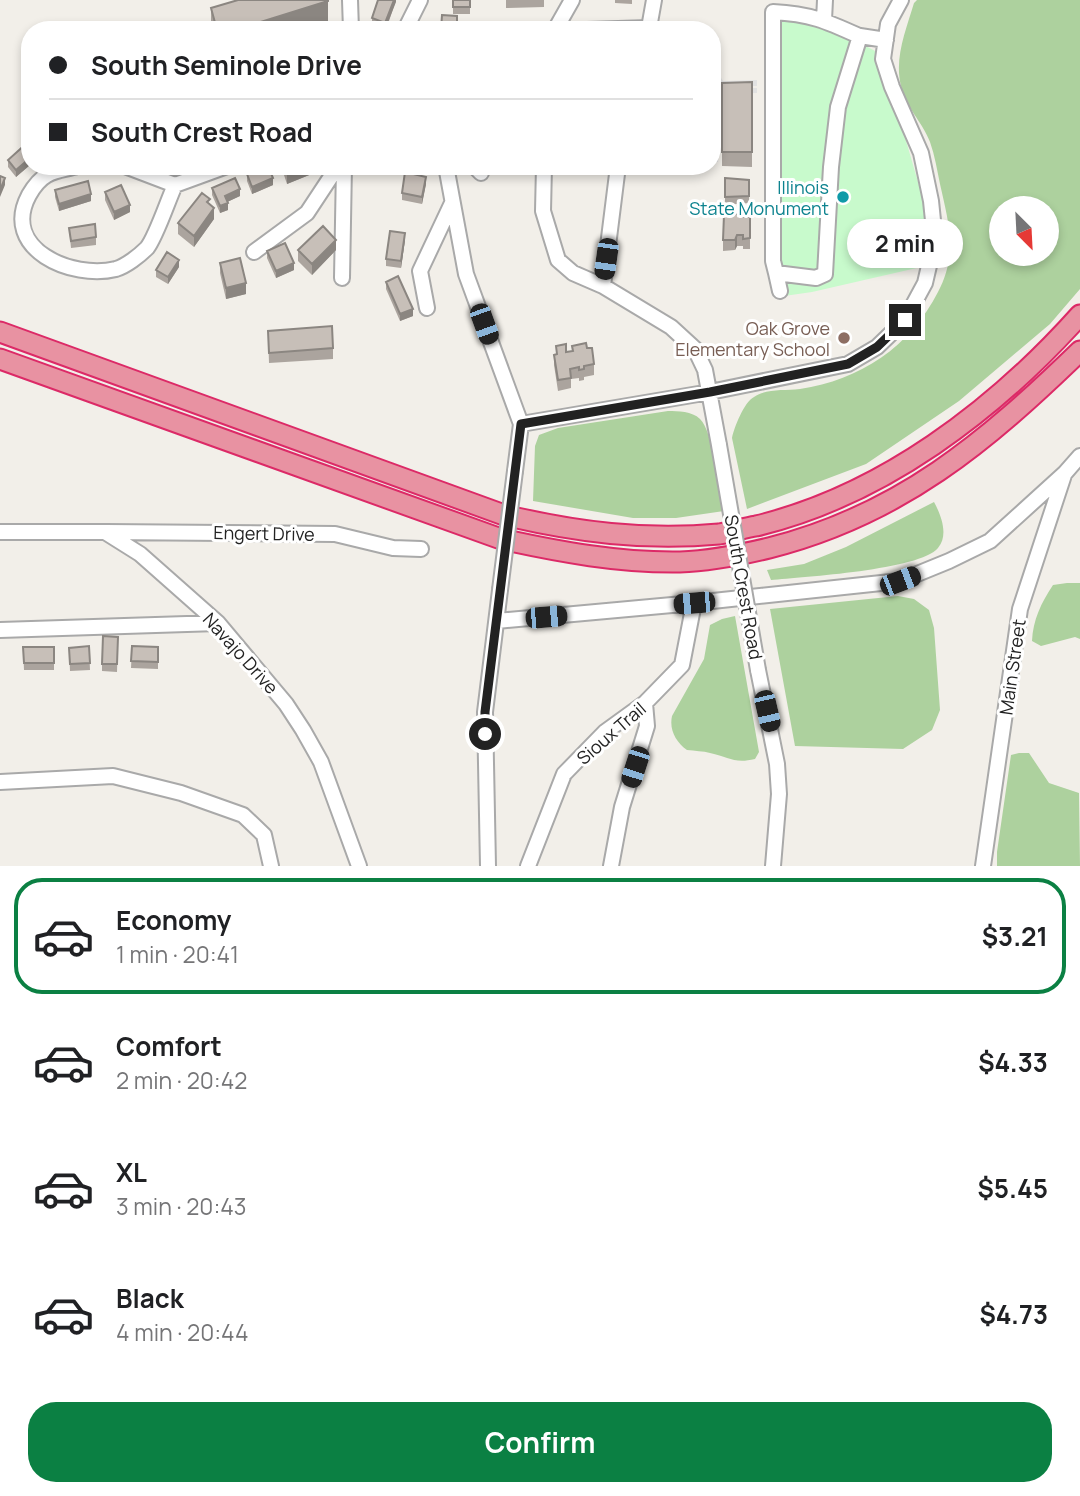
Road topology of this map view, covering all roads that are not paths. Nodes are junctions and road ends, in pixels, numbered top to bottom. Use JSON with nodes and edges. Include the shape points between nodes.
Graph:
{"nodes":[{"id":1,"x":350,"y":0,"type":"edge"},
{"id":2,"x":420,"y":0,"type":"edge"},
{"id":3,"x":572,"y":0,"type":"edge"},
{"id":4,"x":654,"y":0,"type":"edge"},
{"id":5,"x":825,"y":0,"type":"edge"},
{"id":6,"x":901,"y":0,"type":"edge"},
{"id":7,"x":824,"y":20,"type":"junction"},
{"id":8,"x":351,"y":21,"type":"edge"},
{"id":9,"x":410,"y":21,"type":"edge"},
{"id":10,"x":560,"y":21,"type":"edge"},
{"id":11,"x":650,"y":21,"type":"edge"},
{"id":12,"x":860,"y":36,"type":"junction"},
{"id":13,"x":886,"y":40,"type":"junction"},
{"id":14,"x":47,"y":175,"type":"edge"},
{"id":15,"x":149,"y":175,"type":"edge"},
{"id":16,"x":202,"y":175,"type":"edge"},
{"id":17,"x":332,"y":175,"type":"edge"},
{"id":18,"x":344,"y":175,"type":"edge"},
{"id":19,"x":447,"y":175,"type":"edge"},
{"id":20,"x":544,"y":175,"type":"edge"},
{"id":21,"x":617,"y":175,"type":"edge"},
{"id":22,"x":175,"y":185,"type":"junction"},
{"id":23,"x":452,"y":203,"type":"junction"},
{"id":24,"x":254,"y":252,"type":"dead end"},
{"id":25,"x":776,"y":272,"type":"junction"},
{"id":26,"x":342,"y":278,"type":"dead end"},
{"id":27,"x":603,"y":286,"type":"junction"},
{"id":28,"x":780,"y":291,"type":"dead end"},
{"id":29,"x":427,"y":308,"type":"dead end"},
{"id":30,"x":1080,"y":315,"type":"edge"},
{"id":31,"x":0,"y":332,"type":"edge"},
{"id":32,"x":1080,"y":351,"type":"edge"},
{"id":33,"x":0,"y":359,"type":"edge"},
{"id":34,"x":710,"y":392,"type":"junction"},
{"id":35,"x":521,"y":424,"type":"junction"},
{"id":36,"x":1080,"y":456,"type":"edge"},
{"id":37,"x":1065,"y":473,"type":"junction"},
{"id":38,"x":0,"y":532,"type":"edge"},
{"id":39,"x":105,"y":532,"type":"junction"},
{"id":40,"x":421,"y":549,"type":"dead end"},
{"id":41,"x":694,"y":603,"type":"junction"},
{"id":42,"x":497,"y":621,"type":"junction"},
{"id":43,"x":218,"y":623,"type":"junction"},
{"id":44,"x":0,"y":630,"type":"edge"},
{"id":45,"x":645,"y":703,"type":"junction"},
{"id":46,"x":0,"y":782,"type":"edge"},
{"id":47,"x":271,"y":866,"type":"edge"},
{"id":48,"x":359,"y":866,"type":"edge"},
{"id":49,"x":488,"y":866,"type":"edge"},
{"id":50,"x":528,"y":866,"type":"edge"},
{"id":51,"x":611,"y":866,"type":"edge"},
{"id":52,"x":773,"y":866,"type":"edge"},
{"id":53,"x":983,"y":866,"type":"edge"}],
"edges":[{"from":1,"to":8,"type":"street"},
{"from":2,"to":9,"type":"street"},
{"from":3,"to":10,"type":"street"},
{"from":4,"to":11,"type":"street"},
{"from":5,"to":7,"type":"street"},
{"from":6,"to":13,"type":"street","via":[[888,24]]},
{"from":7,"to":12,"type":"street"},
{"from":7,"to":25,"type":"street","via":[[774,12]]},
{"from":12,"to":13,"type":"street"},
{"from":12,"to":25,"type":"street","via":[[838,107],[825,274],[816,278]]},
{"from":13,"to":34,"type":"street","via":[[883,59],[922,153],[931,201],[935,240],[925,283],[905,320],[877,347],[848,364]]},
{"from":14,"to":22,"type":"street","via":[[22,205],[18,224],[41,258],[83,271],[115,269],[148,247]]},
{"from":15,"to":22,"type":"street"},
{"from":16,"to":22,"type":"street"},
{"from":17,"to":24,"type":"street","via":[[307,213]]},
{"from":18,"to":26,"type":"street"},
{"from":19,"to":23,"type":"street"},
{"from":20,"to":27,"type":"street","name":"South Crest Road","via":[[543,211],[558,260],[573,273]]},
{"from":21,"to":27,"type":"street"},
{"from":23,"to":29,"type":"street","via":[[420,271]]},
{"from":23,"to":35,"type":"street","via":[[466,274]]},
{"from":25,"to":28,"type":"street"},
{"from":27,"to":34,"type":"street","name":"South Crest Road","via":[[671,327],[695,349]]},
{"from":30,"to":31,"type":"highway","via":[[963,423],[870,482],[792,517],[722,533],[646,536],[565,529],[504,515]]},
{"from":32,"to":33,"type":"highway","via":[[1021,408],[954,461],[897,498],[802,540],[732,557],[682,562],[555,551],[501,539]]},
{"from":34,"to":35,"type":"street"},
{"from":34,"to":52,"type":"street","name":"South Crest Road","bridge":true,"via":[[777,764]]},
{"from":35,"to":42,"type":"street","bridge":true},
{"from":36,"to":37,"type":"street"},
{"from":37,"to":41,"type":"street","via":[[990,541],[900,581]]},
{"from":37,"to":53,"type":"street","name":"Main Street","via":[[1020,609]]},
{"from":38,"to":39,"type":"street"},
{"from":39,"to":40,"type":"street","name":"Engert Drive","via":[[335,534],[393,548]]},
{"from":39,"to":43,"type":"street","name":"Navajo Drive","via":[[140,554]]},
{"from":41,"to":42,"type":"street"},
{"from":41,"to":45,"type":"street","name":"Sioux Trail","via":[[682,666]]},
{"from":42,"to":49,"type":"street","via":[[485,712]]},
{"from":43,"to":44,"type":"street"},
{"from":43,"to":48,"type":"street","name":"Navajo Drive","via":[[303,730],[321,762]]},
{"from":45,"to":50,"type":"street","name":"Sioux Trail","via":[[605,733],[564,774]]},
{"from":45,"to":51,"type":"street","via":[[648,726],[622,807]]},
{"from":46,"to":47,"type":"street","via":[[113,776],[181,793],[243,815],[264,835]]}]}
